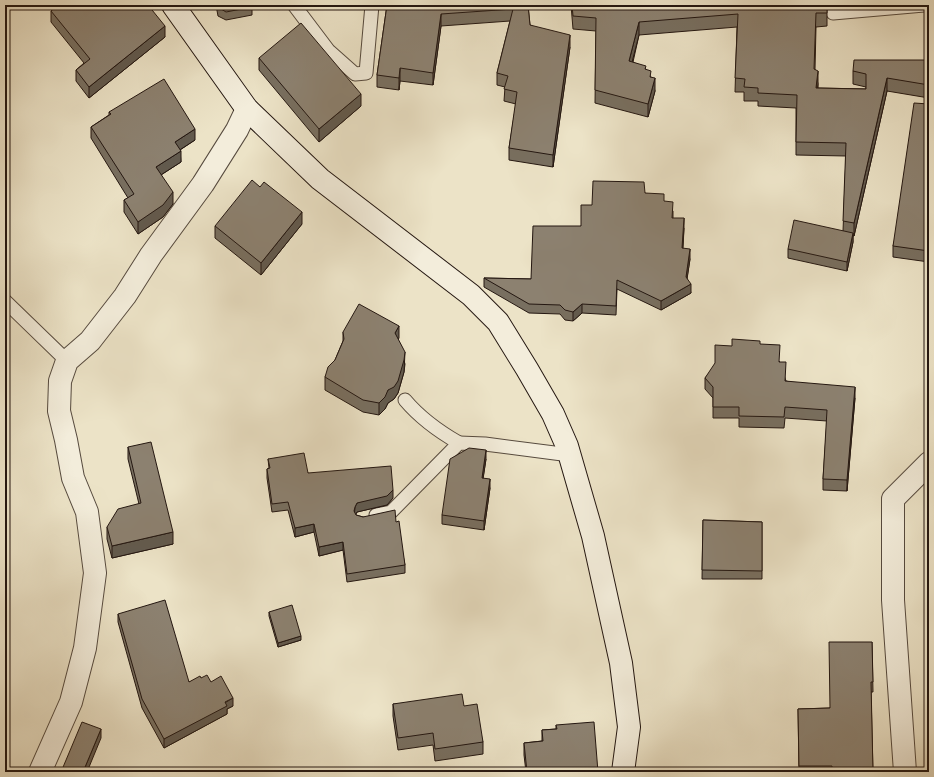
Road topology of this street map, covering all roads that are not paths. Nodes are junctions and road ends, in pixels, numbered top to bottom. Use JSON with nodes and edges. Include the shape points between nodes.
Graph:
{"nodes":[{"id":1,"x":173,"y":5,"type":"edge"},
{"id":2,"x":294,"y":5,"type":"edge"},
{"id":3,"x":372,"y":5,"type":"edge"},
{"id":4,"x":924,"y":5,"type":"edge"},
{"id":5,"x":833,"y":13,"type":"dead end"},
{"id":6,"x":247,"y":109,"type":"junction"},
{"id":7,"x":5,"y":301,"type":"edge"},
{"id":8,"x":67,"y":361,"type":"junction"},
{"id":9,"x":405,"y":400,"type":"dead end"},
{"id":10,"x":459,"y":443,"type":"junction"},
{"id":11,"x":570,"y":454,"type":"junction"},
{"id":12,"x":929,"y":463,"type":"edge"},
{"id":13,"x":362,"y":518,"type":"edge"},
{"id":14,"x":40,"y":772,"type":"edge"},
{"id":15,"x":623,"y":772,"type":"edge"},
{"id":16,"x":904,"y":772,"type":"edge"}],
"edges":[{"from":1,"to":6,"type":"street"},
{"from":2,"to":3,"type":"lane","via":[[328,50],[355,74],[366,73]]},
{"from":4,"to":5,"type":"lane"},
{"from":6,"to":8,"type":"street","via":[[204,184],[150,255],[125,296],[90,341]]},
{"from":6,"to":11,"type":"street","via":[[320,179],[471,295],[498,322],[553,414]]},
{"from":7,"to":8,"type":"lane"},
{"from":8,"to":14,"type":"street","via":[[60,381],[59,411],[73,478],[87,512],[95,573],[85,648],[72,702]]},
{"from":9,"to":10,"type":"lane","via":[[436,430]]},
{"from":10,"to":11,"type":"lane"},
{"from":10,"to":13,"type":"lane","via":[[391,512]]},
{"from":11,"to":15,"type":"street","via":[[593,536],[621,663],[629,727]]},
{"from":12,"to":16,"type":"street","via":[[893,499],[893,600]]}]}
